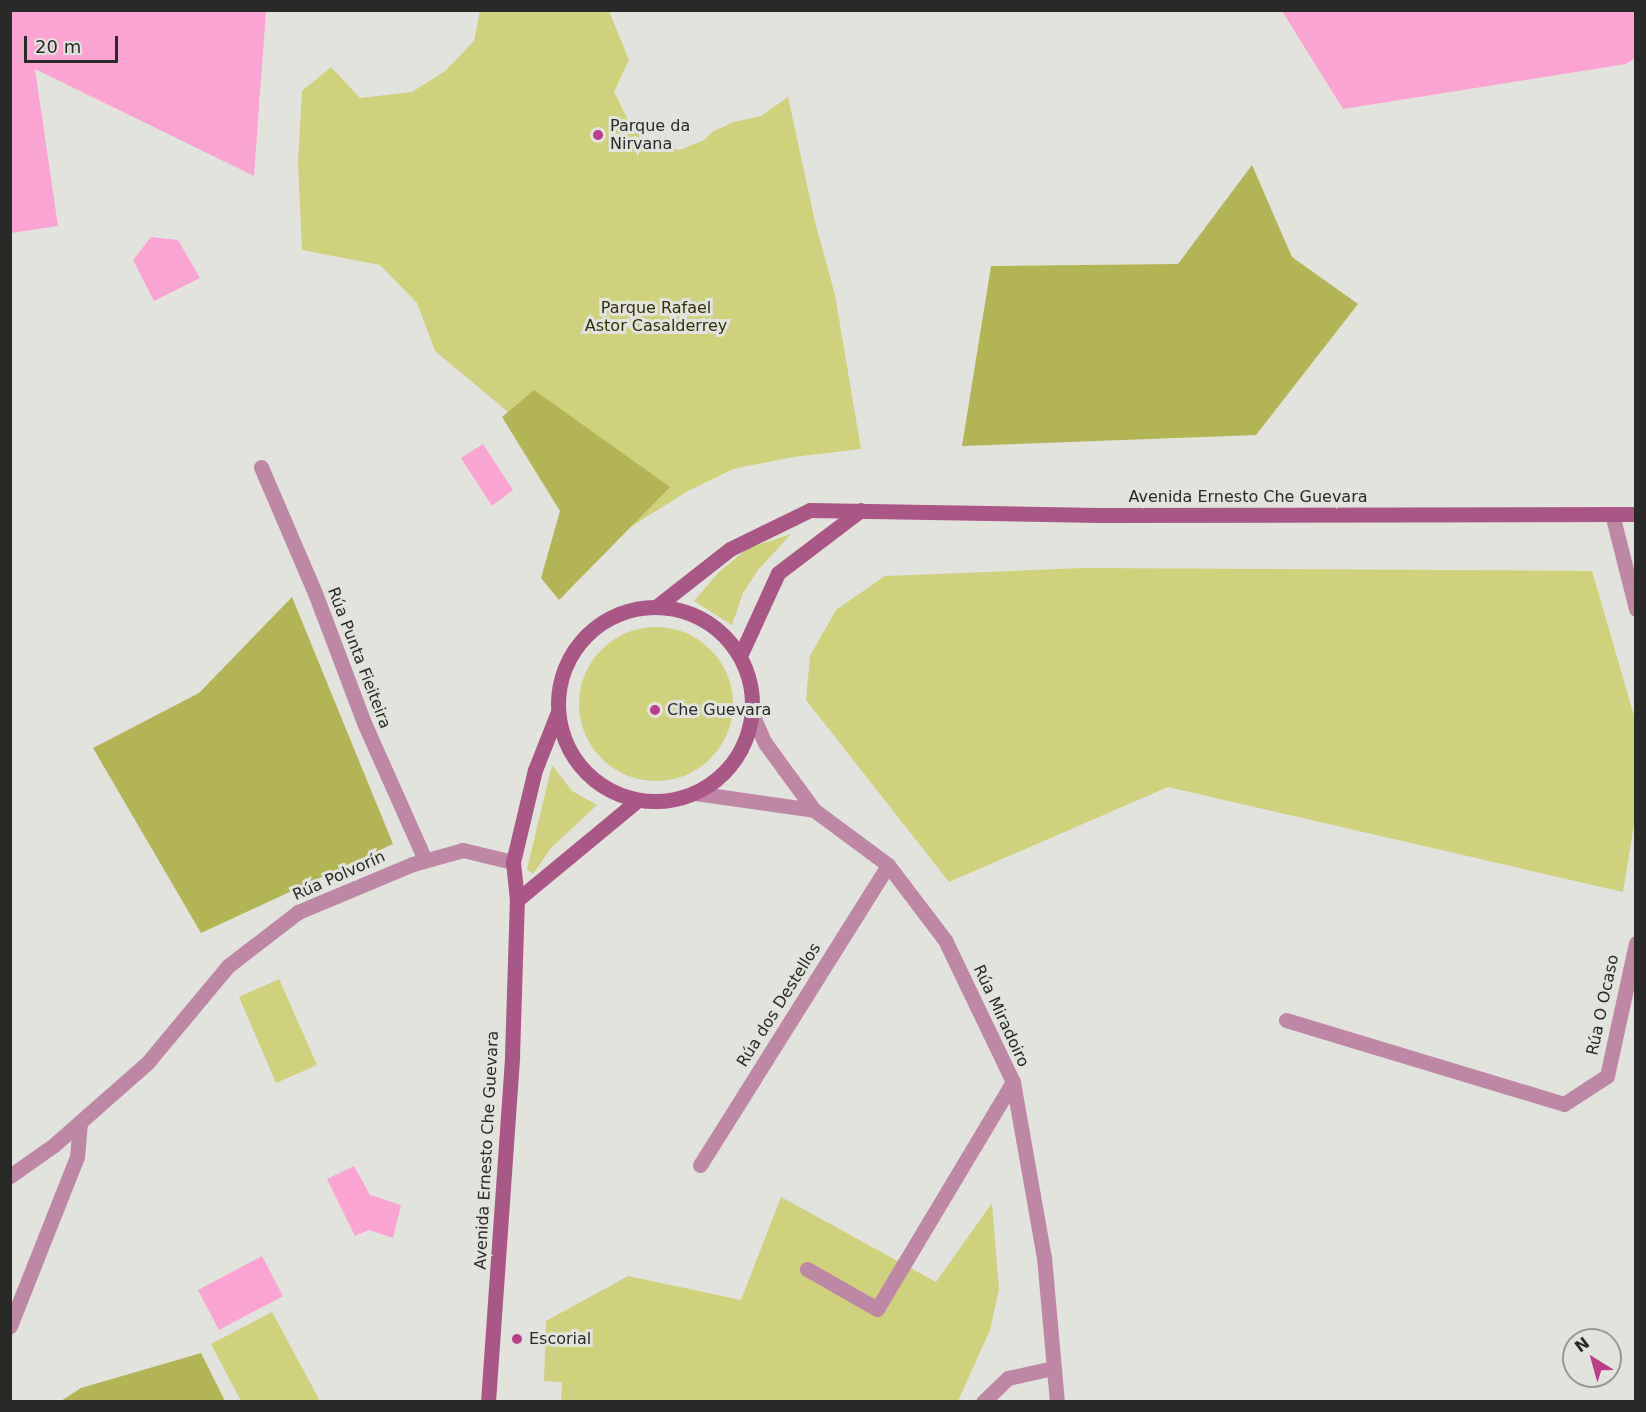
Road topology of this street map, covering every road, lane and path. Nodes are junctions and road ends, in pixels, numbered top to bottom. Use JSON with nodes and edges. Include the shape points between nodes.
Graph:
{"nodes":[{"id":1,"x":261,"y":467,"type":"dead end"},
{"id":2,"x":861,"y":510,"type":"junction"},
{"id":3,"x":1612,"y":514,"type":"junction"},
{"id":4,"x":1635,"y":514,"type":"edge"},
{"id":5,"x":656,"y":607,"type":"junction"},
{"id":6,"x":1635,"y":609,"type":"edge"},
{"id":7,"x":740,"y":656,"type":"junction"},
{"id":8,"x":558,"y":712,"type":"junction"},
{"id":9,"x":752,"y":714,"type":"junction"},
{"id":10,"x":695,"y":793,"type":"junction"},
{"id":11,"x":638,"y":800,"type":"junction"},
{"id":12,"x":814,"y":810,"type":"junction"},
{"id":13,"x":425,"y":860,"type":"junction"},
{"id":14,"x":513,"y":862,"type":"junction"},
{"id":15,"x":888,"y":865,"type":"junction"},
{"id":16,"x":517,"y":900,"type":"junction"},
{"id":17,"x":1635,"y":943,"type":"edge"},
{"id":18,"x":1286,"y":1020,"type":"dead end"},
{"id":19,"x":1013,"y":1082,"type":"junction"},
{"id":20,"x":80,"y":1122,"type":"junction"},
{"id":21,"x":700,"y":1165,"type":"dead end"},
{"id":22,"x":10,"y":1176,"type":"edge"},
{"id":23,"x":807,"y":1269,"type":"dead end"},
{"id":24,"x":10,"y":1326,"type":"edge"},
{"id":25,"x":1053,"y":1368,"type":"junction"},
{"id":26,"x":488,"y":1401,"type":"edge"},
{"id":27,"x":983,"y":1401,"type":"edge"},
{"id":28,"x":1057,"y":1401,"type":"edge"}],
"edges":[{"from":1,"to":13,"type":"street","name":"Rúa Punta Fieiteira","via":[[365,725]]},
{"from":2,"to":3,"type":"main road","name":"Avenida Ernesto Che Guevara","via":[[1100,515]]},
{"from":2,"to":5,"type":"main road","name":"Avenida Ernesto Che Guevara","via":[[810,510],[730,549]]},
{"from":2,"to":7,"type":"main road","via":[[778,573]]},
{"from":3,"to":4,"type":"main road","name":"Avenida Ernesto Che Guevara"},
{"from":3,"to":6,"type":"street"},
{"from":5,"to":7,"type":"main road","via":[[689,613],[719,630]]},
{"from":5,"to":8,"type":"main road","via":[[625,612],[596,627],[574,651],[561,680]]},
{"from":7,"to":9,"type":"main road","via":[[751,684]]},
{"from":8,"to":11,"type":"main road","via":[[566,743],[583,770],[608,790]]},
{"from":8,"to":14,"type":"main road","name":"Avenida Ernesto Che Guevara","via":[[535,770]]},
{"from":9,"to":10,"type":"main road","via":[[747,738],[735,761],[717,780]]},
{"from":9,"to":12,"type":"street","name":"Rúa Miradoiro","via":[[765,743]]},
{"from":10,"to":11,"type":"main road","via":[[667,801]]},
{"from":10,"to":12,"type":"street","name":"Rúa Miradoiro"},
{"from":11,"to":16,"type":"main road"},
{"from":12,"to":15,"type":"street","name":"Rúa Miradoiro"},
{"from":13,"to":14,"type":"street","name":"Rúa Polvorín","via":[[463,850]]},
{"from":13,"to":20,"type":"street","name":"Rúa Polvorín","via":[[298,912],[228,966],[148,1062]]},
{"from":14,"to":16,"type":"main road","name":"Avenida Ernesto Che Guevara"},
{"from":15,"to":19,"type":"street","name":"Rúa Miradoiro","via":[[945,940]]},
{"from":15,"to":21,"type":"street","name":"Rúa dos Destellos"},
{"from":16,"to":26,"type":"main road","name":"Avenida Ernesto Che Guevara","via":[[512,1056]]},
{"from":17,"to":18,"type":"street","name":"Rúa O Ocaso","via":[[1607,1076],[1564,1104]]},
{"from":19,"to":23,"type":"street","via":[[877,1309]]},
{"from":19,"to":25,"type":"street","name":"Rúa Miradoiro","via":[[1044,1257]]},
{"from":20,"to":22,"type":"street","name":"Rúa Polvorín"},
{"from":20,"to":24,"type":"street","via":[[77,1157]]},
{"from":25,"to":27,"type":"street","via":[[1008,1378]]},
{"from":25,"to":28,"type":"street","name":"Rúa Miradoiro"}]}
